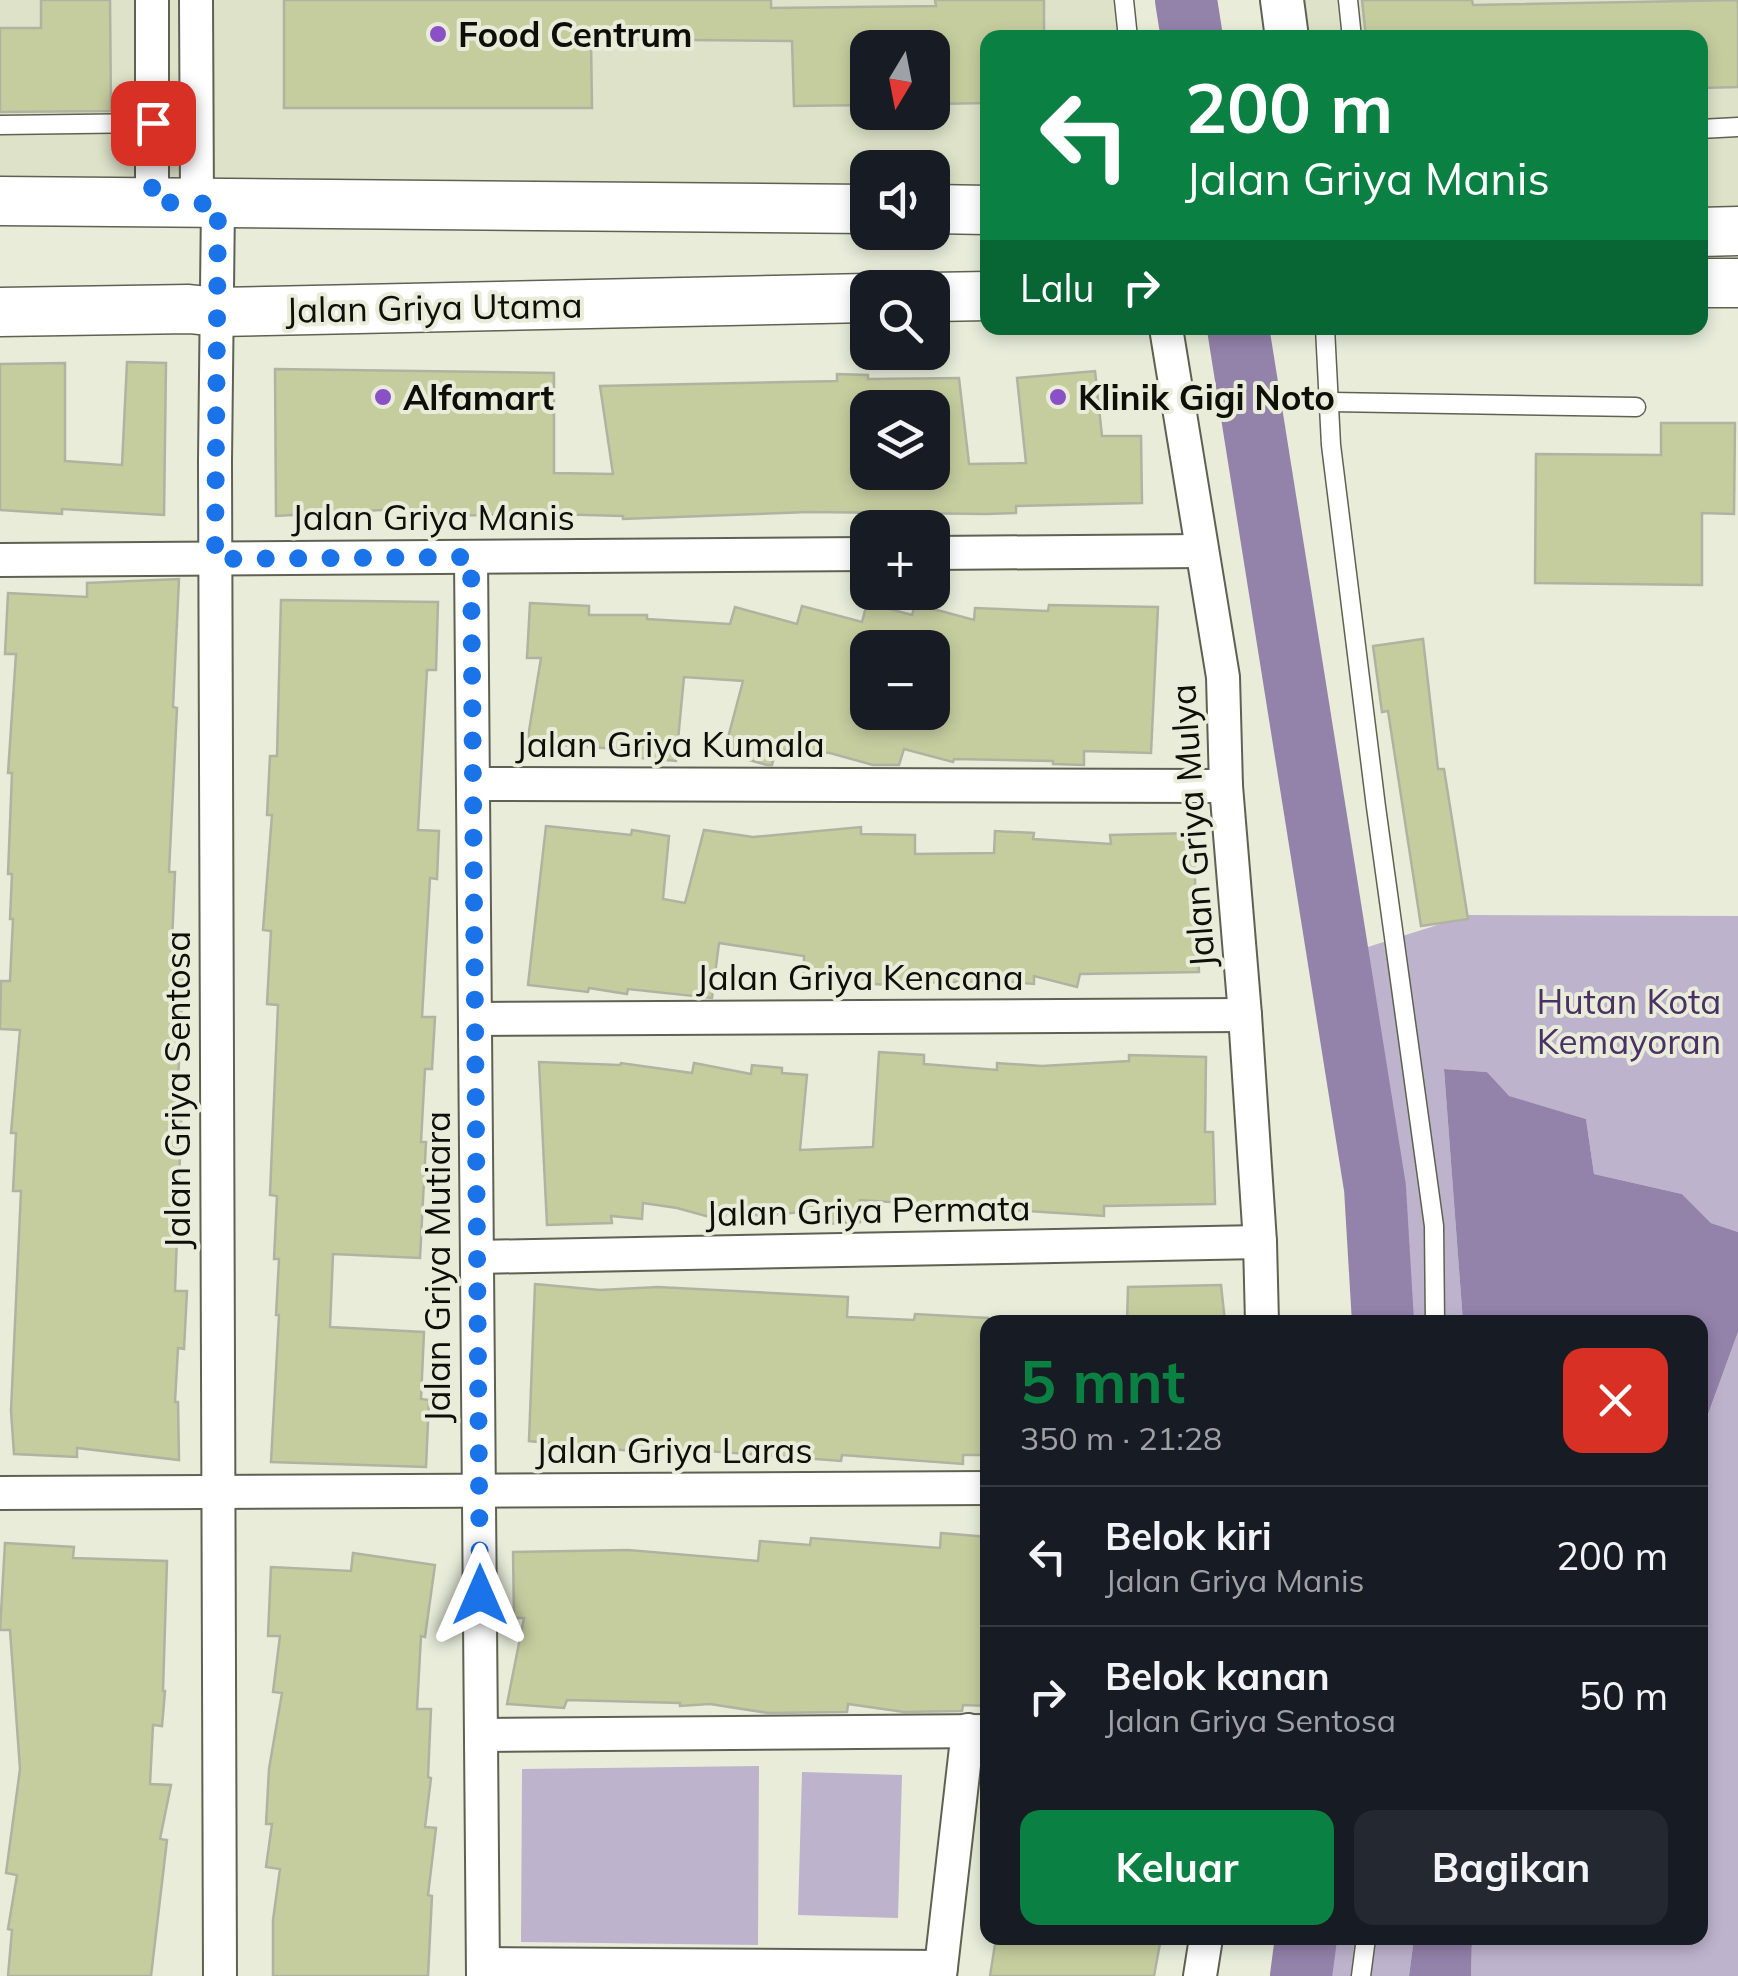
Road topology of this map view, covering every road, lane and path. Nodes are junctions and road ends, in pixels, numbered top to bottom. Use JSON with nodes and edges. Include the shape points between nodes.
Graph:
{"nodes":[{"id":1,"x":152,"y":0,"type":"edge"},
{"id":2,"x":196,"y":0,"type":"edge"},
{"id":3,"x":1124,"y":0,"type":"edge"},
{"id":4,"x":1282,"y":0,"type":"edge"},
{"id":5,"x":1348,"y":0,"type":"edge"},
{"id":6,"x":1127,"y":30,"type":"edge"},
{"id":7,"x":1286,"y":30,"type":"edge"},
{"id":8,"x":1351,"y":30,"type":"edge"},
{"id":9,"x":153,"y":123,"type":"junction"},
{"id":10,"x":0,"y":125,"type":"edge"},
{"id":11,"x":1738,"y":127,"type":"edge"},
{"id":12,"x":1708,"y":129,"type":"edge"},
{"id":13,"x":0,"y":202,"type":"edge"},
{"id":14,"x":189,"y":203,"type":"junction"},
{"id":15,"x":850,"y":209,"type":"edge"},
{"id":16,"x":950,"y":210,"type":"edge"},
{"id":17,"x":980,"y":210,"type":"edge"},
{"id":18,"x":1738,"y":231,"type":"edge"},
{"id":19,"x":1708,"y":232,"type":"edge"},
{"id":20,"x":1738,"y":283,"type":"edge"},
{"id":21,"x":1708,"y":284,"type":"edge"},
{"id":22,"x":980,"y":296,"type":"edge"},
{"id":23,"x":950,"y":297,"type":"edge"},
{"id":24,"x":850,"y":298,"type":"edge"},
{"id":25,"x":0,"y":312,"type":"edge"},
{"id":26,"x":218,"y":312,"type":"junction"},
{"id":27,"x":1167,"y":335,"type":"edge"},
{"id":28,"x":1326,"y":335,"type":"edge"},
{"id":29,"x":1331,"y":402,"type":"junction"},
{"id":30,"x":1636,"y":407,"type":"dead end"},
{"id":31,"x":1202,"y":551,"type":"junction"},
{"id":32,"x":950,"y":553,"type":"edge"},
{"id":33,"x":850,"y":554,"type":"edge"},
{"id":34,"x":471,"y":557,"type":"junction"},
{"id":35,"x":215,"y":559,"type":"junction"},
{"id":36,"x":0,"y":560,"type":"edge"},
{"id":37,"x":473,"y":784,"type":"junction"},
{"id":38,"x":1226,"y":786,"type":"junction"},
{"id":39,"x":1245,"y":1014,"type":"junction"},
{"id":40,"x":475,"y":1019,"type":"junction"},
{"id":41,"x":1260,"y":1242,"type":"junction"},
{"id":42,"x":477,"y":1257,"type":"junction"},
{"id":43,"x":1262,"y":1315,"type":"edge"},
{"id":44,"x":1435,"y":1315,"type":"edge"},
{"id":45,"x":980,"y":1488,"type":"edge"},
{"id":46,"x":479,"y":1491,"type":"junction"},
{"id":47,"x":219,"y":1492,"type":"junction"},
{"id":48,"x":0,"y":1493,"type":"edge"},
{"id":49,"x":978,"y":1730,"type":"edge"},
{"id":50,"x":480,"y":1735,"type":"junction"},
{"id":51,"x":1205,"y":1945,"type":"edge"},
{"id":52,"x":1365,"y":1945,"type":"edge"},
{"id":53,"x":483,"y":1970,"type":"edge"},
{"id":54,"x":940,"y":1971,"type":"edge"},
{"id":55,"x":220,"y":1976,"type":"edge"},
{"id":56,"x":1200,"y":1976,"type":"edge"},
{"id":57,"x":1361,"y":1976,"type":"edge"}],
"edges":[{"from":1,"to":9,"type":"street"},
{"from":2,"to":14,"type":"street"},
{"from":3,"to":6,"type":"lane"},
{"from":4,"to":7,"type":"street"},
{"from":5,"to":8,"type":"lane"},
{"from":9,"to":10,"type":"lane"},
{"from":9,"to":14,"type":"street"},
{"from":11,"to":12,"type":"lane"},
{"from":13,"to":14,"type":"main road"},
{"from":14,"to":15,"type":"main road"},
{"from":14,"to":26,"type":"street","name":"Jalan Griya Sentosa"},
{"from":16,"to":17,"type":"main road"},
{"from":18,"to":19,"type":"main road"},
{"from":20,"to":21,"type":"main road"},
{"from":22,"to":23,"type":"main road"},
{"from":24,"to":26,"type":"main road","name":"Jalan Griya Utama"},
{"from":25,"to":26,"type":"main road","name":"Jalan Griya Utama"},
{"from":26,"to":35,"type":"street","name":"Jalan Griya Sentosa"},
{"from":27,"to":31,"type":"street","name":"Jalan Griya Mulya"},
{"from":28,"to":29,"type":"lane"},
{"from":29,"to":30,"type":"lane"},
{"from":29,"to":44,"type":"lane","via":[[1331,445],[1434,1226]]},
{"from":31,"to":32,"type":"street"},
{"from":31,"to":38,"type":"street","name":"Jalan Griya Mulya","via":[[1223,678]]},
{"from":33,"to":34,"type":"street","name":"Jalan Griya Manis"},
{"from":34,"to":35,"type":"street","name":"Jalan Griya Manis"},
{"from":34,"to":37,"type":"street","name":"Jalan Griya Mutiara"},
{"from":35,"to":36,"type":"street","name":"Jalan Griya Manis"},
{"from":35,"to":47,"type":"street","name":"Jalan Griya Sentosa"},
{"from":37,"to":38,"type":"street","name":"Jalan Griya Kumala"},
{"from":37,"to":40,"type":"street","name":"Jalan Griya Mutiara"},
{"from":38,"to":39,"type":"street","name":"Jalan Griya Mulya"},
{"from":39,"to":40,"type":"street","name":"Jalan Griya Kencana"},
{"from":39,"to":41,"type":"street","name":"Jalan Griya Mulya"},
{"from":40,"to":42,"type":"street","name":"Jalan Griya Mutiara"},
{"from":41,"to":42,"type":"street","name":"Jalan Griya Permata"},
{"from":41,"to":43,"type":"street","name":"Jalan Griya Mulya"},
{"from":42,"to":46,"type":"street","name":"Jalan Griya Mutiara"},
{"from":45,"to":46,"type":"street","name":"Jalan Griya Laras"},
{"from":46,"to":47,"type":"street","name":"Jalan Griya Laras"},
{"from":46,"to":50,"type":"street","name":"Jalan Griya Mutiara"},
{"from":47,"to":48,"type":"street","name":"Jalan Griya Laras"},
{"from":47,"to":55,"type":"street","name":"Jalan Griya Sentosa"},
{"from":49,"to":50,"type":"street"},
{"from":49,"to":54,"type":"street"},
{"from":50,"to":53,"type":"street","name":"Jalan Griya Mutiara"},
{"from":51,"to":56,"type":"street"},
{"from":52,"to":57,"type":"lane"},
{"from":53,"to":54,"type":"street"}]}
